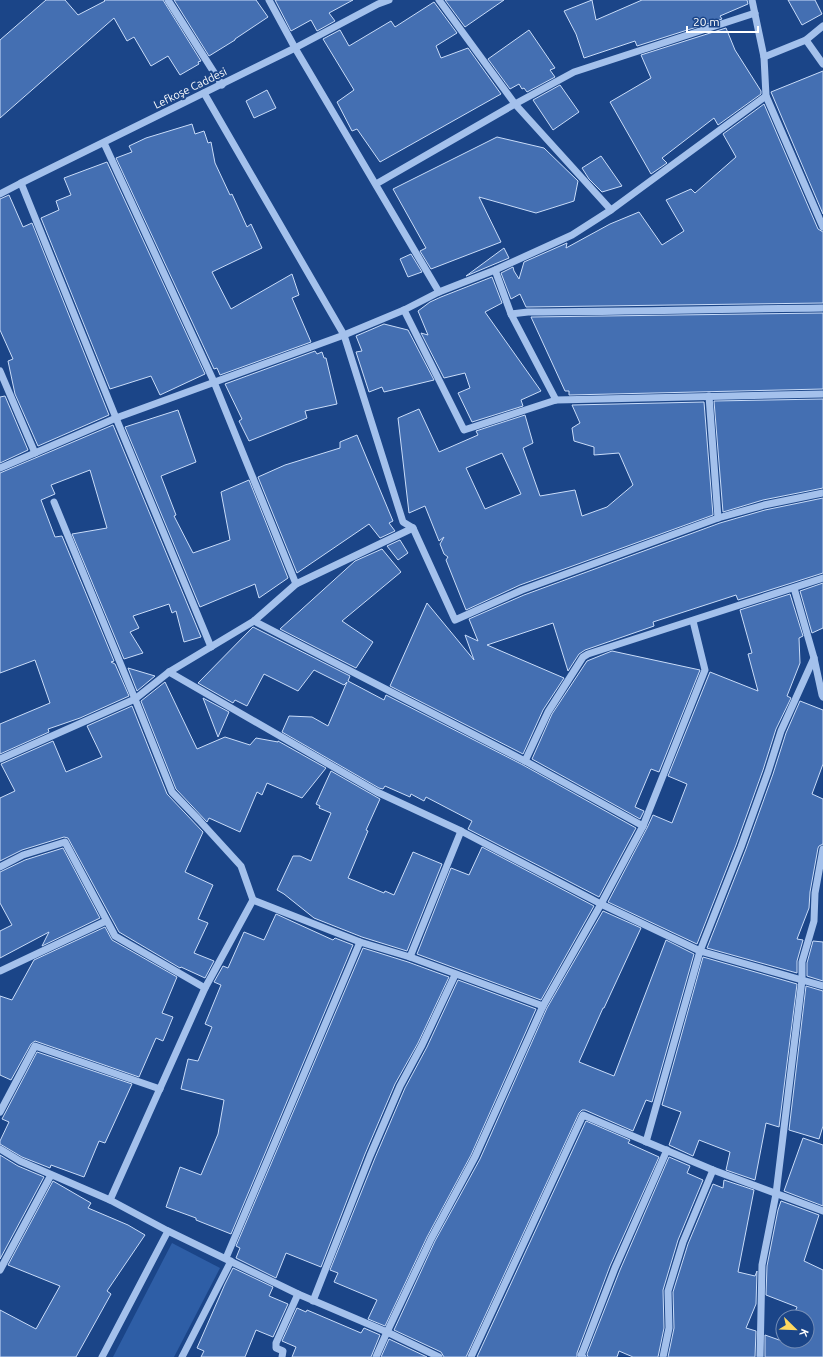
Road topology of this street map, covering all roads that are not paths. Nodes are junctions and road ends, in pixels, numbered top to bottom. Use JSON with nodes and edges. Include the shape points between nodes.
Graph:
{"nodes":[{"id":1,"x":168,"y":0,"type":"edge"},
{"id":2,"x":269,"y":0,"type":"edge"},
{"id":3,"x":389,"y":0,"type":"edge"},
{"id":4,"x":439,"y":0,"type":"edge"},
{"id":5,"x":752,"y":0,"type":"edge"},
{"id":6,"x":377,"y":2,"type":"edge"},
{"id":7,"x":755,"y":13,"type":"junction"},
{"id":8,"x":823,"y":26,"type":"edge"},
{"id":9,"x":806,"y":40,"type":"junction"},
{"id":10,"x":295,"y":48,"type":"junction"},
{"id":11,"x":764,"y":57,"type":"junction"},
{"id":12,"x":823,"y":64,"type":"edge"},
{"id":13,"x":222,"y":84,"type":"junction"},
{"id":14,"x":204,"y":93,"type":"junction"},
{"id":15,"x":766,"y":96,"type":"junction"},
{"id":16,"x":515,"y":104,"type":"junction"},
{"id":17,"x":104,"y":143,"type":"junction"},
{"id":18,"x":21,"y":183,"type":"junction"},
{"id":19,"x":376,"y":184,"type":"junction"},
{"id":20,"x":0,"y":194,"type":"edge"},
{"id":21,"x":611,"y":210,"type":"junction"},
{"id":22,"x":823,"y":227,"type":"edge"},
{"id":23,"x":495,"y":270,"type":"junction"},
{"id":24,"x":439,"y":292,"type":"junction"},
{"id":25,"x":823,"y":308,"type":"edge"},
{"id":26,"x":404,"y":310,"type":"junction"},
{"id":27,"x":511,"y":314,"type":"junction"},
{"id":28,"x":344,"y":335,"type":"junction"},
{"id":29,"x":0,"y":372,"type":"edge"},
{"id":30,"x":214,"y":382,"type":"junction"},
{"id":31,"x":823,"y":394,"type":"edge"},
{"id":32,"x":709,"y":396,"type":"junction"},
{"id":33,"x":556,"y":400,"type":"junction"},
{"id":34,"x":116,"y":418,"type":"junction"},
{"id":35,"x":35,"y":453,"type":"junction"},
{"id":36,"x":0,"y":468,"type":"edge"},
{"id":37,"x":823,"y":493,"type":"edge"},
{"id":38,"x":54,"y":502,"type":"dead end"},
{"id":39,"x":718,"y":518,"type":"junction"},
{"id":40,"x":413,"y":528,"type":"junction"},
{"id":41,"x":823,"y":578,"type":"edge"},
{"id":42,"x":296,"y":584,"type":"junction"},
{"id":43,"x":794,"y":588,"type":"junction"},
{"id":44,"x":254,"y":621,"type":"junction"},
{"id":45,"x":693,"y":621,"type":"junction"},
{"id":46,"x":212,"y":647,"type":"junction"},
{"id":47,"x":814,"y":658,"type":"junction"},
{"id":48,"x":169,"y":672,"type":"junction"},
{"id":49,"x":823,"y":697,"type":"edge"},
{"id":50,"x":135,"y":699,"type":"junction"},
{"id":51,"x":0,"y":759,"type":"edge"},
{"id":52,"x":525,"y":761,"type":"junction"},
{"id":53,"x":643,"y":826,"type":"junction"},
{"id":54,"x":461,"y":831,"type":"junction"},
{"id":55,"x":823,"y":849,"type":"edge"},
{"id":56,"x":0,"y":867,"type":"edge"},
{"id":57,"x":253,"y":900,"type":"junction"},
{"id":58,"x":601,"y":904,"type":"junction"},
{"id":59,"x":106,"y":921,"type":"junction"},
{"id":60,"x":360,"y":942,"type":"junction"},
{"id":61,"x":700,"y":951,"type":"junction"},
{"id":62,"x":410,"y":957,"type":"junction"},
{"id":63,"x":0,"y":971,"type":"edge"},
{"id":64,"x":455,"y":974,"type":"junction"},
{"id":65,"x":802,"y":980,"type":"junction"},
{"id":66,"x":823,"y":986,"type":"edge"},
{"id":67,"x":205,"y":988,"type":"junction"},
{"id":68,"x":544,"y":1006,"type":"junction"},
{"id":69,"x":160,"y":1089,"type":"junction"},
{"id":70,"x":0,"y":1112,"type":"edge"},
{"id":71,"x":646,"y":1142,"type":"junction"},
{"id":72,"x":0,"y":1149,"type":"edge"},
{"id":73,"x":668,"y":1150,"type":"junction"},
{"id":74,"x":713,"y":1170,"type":"junction"},
{"id":75,"x":51,"y":1175,"type":"junction"},
{"id":76,"x":776,"y":1194,"type":"junction"},
{"id":77,"x":110,"y":1200,"type":"junction"},
{"id":78,"x":823,"y":1211,"type":"edge"},
{"id":79,"x":168,"y":1231,"type":"junction"},
{"id":80,"x":229,"y":1260,"type":"junction"},
{"id":81,"x":0,"y":1270,"type":"edge"},
{"id":82,"x":298,"y":1294,"type":"junction"},
{"id":83,"x":313,"y":1301,"type":"junction"},
{"id":84,"x":387,"y":1332,"type":"junction"},
{"id":85,"x":102,"y":1357,"type":"edge"},
{"id":86,"x":182,"y":1357,"type":"edge"},
{"id":87,"x":282,"y":1357,"type":"edge"},
{"id":88,"x":376,"y":1357,"type":"edge"},
{"id":89,"x":439,"y":1357,"type":"edge"},
{"id":90,"x":471,"y":1357,"type":"edge"},
{"id":91,"x":583,"y":1357,"type":"edge"},
{"id":92,"x":663,"y":1357,"type":"edge"},
{"id":93,"x":760,"y":1357,"type":"edge"}],
"edges":[{"from":1,"to":13,"type":"street"},
{"from":2,"to":10,"type":"street"},
{"from":3,"to":6,"type":"street","name":"Lefkoşe Caddesi"},
{"from":4,"to":16,"type":"street"},
{"from":5,"to":7,"type":"street"},
{"from":6,"to":10,"type":"street","name":"Lefkoşe Caddesi"},
{"from":7,"to":11,"type":"street"},
{"from":7,"to":16,"type":"street","via":[[574,72]]},
{"from":8,"to":9,"type":"street"},
{"from":9,"to":11,"type":"street"},
{"from":9,"to":12,"type":"street"},
{"from":10,"to":13,"type":"street","name":"Lefkoşe Caddesi"},
{"from":10,"to":19,"type":"street"},
{"from":11,"to":15,"type":"street"},
{"from":13,"to":14,"type":"street","name":"Lefkoşe Caddesi"},
{"from":14,"to":17,"type":"street","name":"Lefkoşe Caddesi"},
{"from":14,"to":28,"type":"street"},
{"from":15,"to":21,"type":"street"},
{"from":15,"to":22,"type":"street"},
{"from":16,"to":19,"type":"street"},
{"from":16,"to":21,"type":"street"},
{"from":17,"to":18,"type":"street","name":"Lefkoşe Caddesi"},
{"from":17,"to":30,"type":"street"},
{"from":18,"to":20,"type":"street","name":"Lefkoşe Caddesi"},
{"from":18,"to":34,"type":"street"},
{"from":19,"to":24,"type":"street"},
{"from":21,"to":23,"type":"street","via":[[572,235]]},
{"from":23,"to":24,"type":"street"},
{"from":23,"to":27,"type":"street"},
{"from":24,"to":26,"type":"street"},
{"from":25,"to":27,"type":"street"},
{"from":26,"to":28,"type":"street"},
{"from":26,"to":33,"type":"street","via":[[464,430]]},
{"from":27,"to":33,"type":"street"},
{"from":28,"to":30,"type":"street"},
{"from":28,"to":40,"type":"street","via":[[403,522]]},
{"from":29,"to":35,"type":"street"},
{"from":30,"to":34,"type":"street"},
{"from":30,"to":42,"type":"street"},
{"from":31,"to":32,"type":"street"},
{"from":32,"to":33,"type":"street"},
{"from":32,"to":39,"type":"street"},
{"from":34,"to":35,"type":"street"},
{"from":34,"to":46,"type":"street"},
{"from":35,"to":36,"type":"street"},
{"from":37,"to":39,"type":"street"},
{"from":38,"to":50,"type":"street"},
{"from":39,"to":40,"type":"street","via":[[522,590],[455,620]]},
{"from":40,"to":42,"type":"street"},
{"from":41,"to":43,"type":"street"},
{"from":42,"to":44,"type":"street"},
{"from":43,"to":45,"type":"street"},
{"from":43,"to":47,"type":"street"},
{"from":44,"to":46,"type":"street"},
{"from":44,"to":52,"type":"street"},
{"from":45,"to":52,"type":"street","via":[[583,657],[548,712]]},
{"from":45,"to":53,"type":"street","via":[[705,670]]},
{"from":46,"to":48,"type":"street"},
{"from":47,"to":49,"type":"street"},
{"from":47,"to":61,"type":"street","via":[[781,731],[744,839]]},
{"from":48,"to":50,"type":"street"},
{"from":48,"to":54,"type":"street","via":[[377,792]]},
{"from":50,"to":51,"type":"street"},
{"from":50,"to":57,"type":"street","via":[[172,792],[241,866]]},
{"from":52,"to":53,"type":"street"},
{"from":53,"to":58,"type":"street"},
{"from":54,"to":58,"type":"street"},
{"from":54,"to":62,"type":"street"},
{"from":55,"to":65,"type":"street","via":[[815,893],[814,921],[802,962]]},
{"from":56,"to":59,"type":"street","via":[[22,855],[65,842]]},
{"from":57,"to":60,"type":"street"},
{"from":57,"to":67,"type":"street"},
{"from":58,"to":61,"type":"street"},
{"from":58,"to":68,"type":"street"},
{"from":59,"to":63,"type":"street"},
{"from":59,"to":67,"type":"street","via":[[115,936]]},
{"from":60,"to":62,"type":"street"},
{"from":60,"to":80,"type":"street"},
{"from":61,"to":65,"type":"street"},
{"from":61,"to":71,"type":"street"},
{"from":62,"to":64,"type":"street"},
{"from":64,"to":68,"type":"street"},
{"from":64,"to":83,"type":"street","via":[[422,1046],[400,1086]]},
{"from":65,"to":66,"type":"street"},
{"from":65,"to":76,"type":"street"},
{"from":67,"to":69,"type":"street"},
{"from":68,"to":84,"type":"street","via":[[476,1157],[431,1239]]},
{"from":69,"to":70,"type":"street","via":[[36,1046]]},
{"from":69,"to":77,"type":"street"},
{"from":71,"to":73,"type":"street"},
{"from":71,"to":90,"type":"street","via":[[583,1115]]},
{"from":72,"to":75,"type":"street"},
{"from":73,"to":74,"type":"street"},
{"from":73,"to":91,"type":"street","via":[[615,1268],[581,1355]]},
{"from":74,"to":76,"type":"street"},
{"from":74,"to":92,"type":"street","via":[[683,1242],[668,1291],[669,1328]]},
{"from":75,"to":77,"type":"street"},
{"from":75,"to":81,"type":"street"},
{"from":76,"to":78,"type":"street"},
{"from":76,"to":93,"type":"street","via":[[762,1264]]},
{"from":77,"to":79,"type":"street"},
{"from":79,"to":80,"type":"street"},
{"from":79,"to":85,"type":"street"},
{"from":80,"to":82,"type":"street"},
{"from":80,"to":86,"type":"street"},
{"from":82,"to":83,"type":"street"},
{"from":82,"to":87,"type":"street","via":[[276,1343],[276,1348],[283,1351]]},
{"from":83,"to":84,"type":"street"},
{"from":84,"to":88,"type":"street"},
{"from":84,"to":89,"type":"street"}]}
